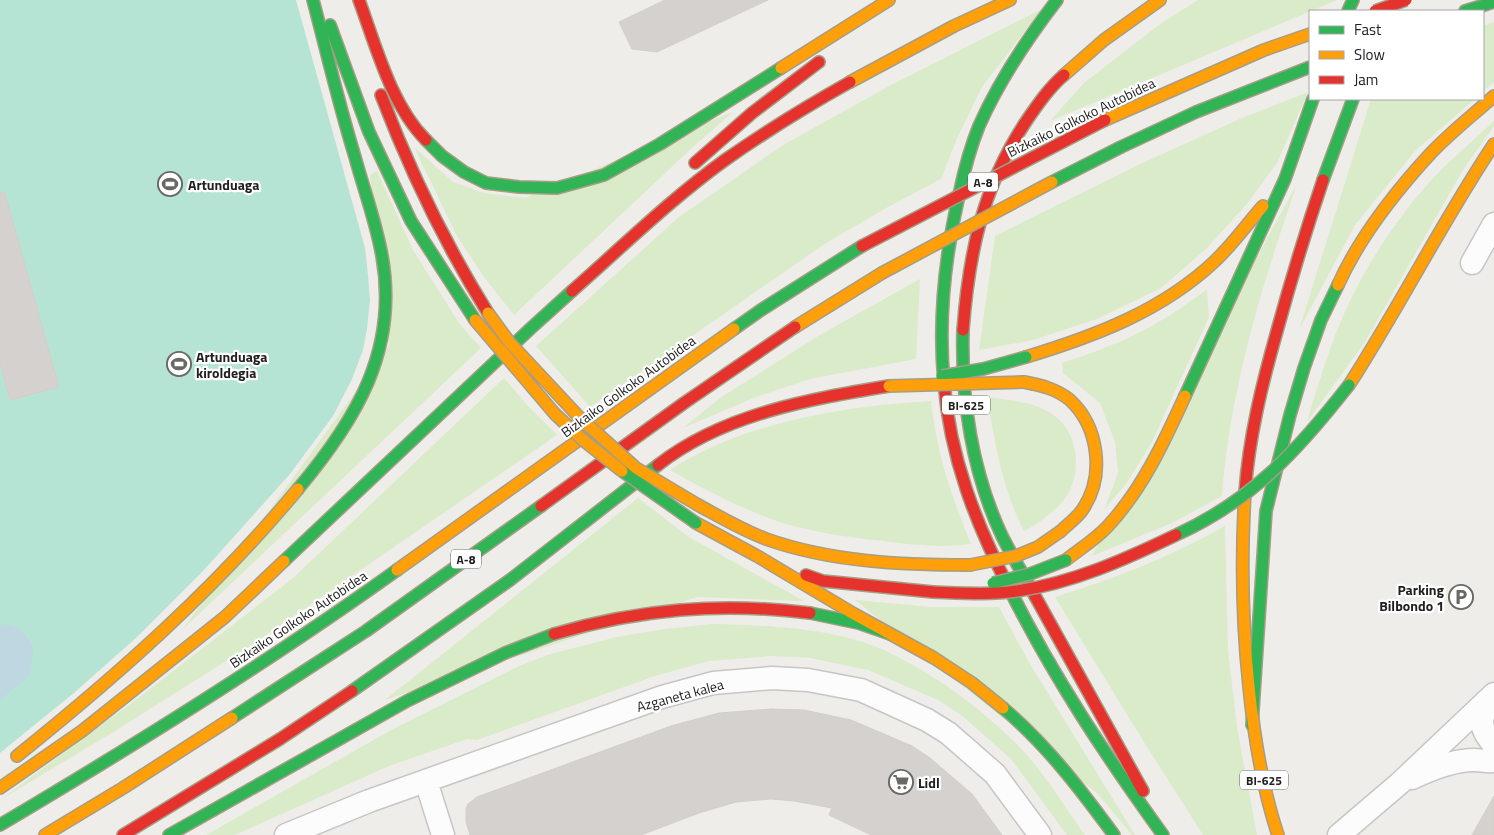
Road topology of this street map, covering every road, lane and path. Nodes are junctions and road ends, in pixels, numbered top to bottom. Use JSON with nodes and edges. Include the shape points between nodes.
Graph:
{"nodes":[{"id":1,"x":313,"y":0,"type":"edge"},
{"id":2,"x":320,"y":0,"type":"edge"},
{"id":3,"x":358,"y":0,"type":"edge"},
{"id":4,"x":889,"y":0,"type":"edge"},
{"id":5,"x":1010,"y":0,"type":"edge"},
{"id":6,"x":1057,"y":0,"type":"edge"},
{"id":7,"x":1160,"y":0,"type":"edge"},
{"id":8,"x":1406,"y":0,"type":"edge"},
{"id":9,"x":1494,"y":2,"type":"edge"},
{"id":10,"x":901,"y":5,"type":"dead end"},
{"id":11,"x":1378,"y":10,"type":"edge"},
{"id":12,"x":1468,"y":10,"type":"edge"},
{"id":13,"x":878,"y":21,"type":"dead end"},
{"id":14,"x":1309,"y":34,"type":"edge"},
{"id":15,"x":832,"y":53,"type":"dead end"},
{"id":16,"x":1309,"y":67,"type":"edge"},
{"id":17,"x":1494,"y":96,"type":"edge"},
{"id":18,"x":1314,"y":100,"type":"edge"},
{"id":19,"x":1352,"y":100,"type":"edge"},
{"id":20,"x":1494,"y":144,"type":"edge"},
{"id":21,"x":687,"y":170,"type":"dead end"},
{"id":22,"x":1285,"y":179,"type":"junction"},
{"id":23,"x":631,"y":223,"type":"dead end"},
{"id":24,"x":1494,"y":224,"type":"edge"},
{"id":25,"x":1472,"y":263,"type":"dead end"},
{"id":26,"x":530,"y":329,"type":"junction"},
{"id":27,"x":888,"y":386,"type":"junction"},
{"id":28,"x":765,"y":560,"type":"junction"},
{"id":29,"x":932,"y":592,"type":"junction"},
{"id":30,"x":890,"y":634,"type":"junction"},
{"id":31,"x":1492,"y":696,"type":"edge"},
{"id":32,"x":1252,"y":725,"type":"junction"},
{"id":33,"x":1493,"y":758,"type":"edge"},
{"id":34,"x":7,"y":764,"type":"dead end"},
{"id":35,"x":426,"y":781,"type":"junction"},
{"id":36,"x":1400,"y":783,"type":"junction"},
{"id":37,"x":0,"y":788,"type":"edge"},
{"id":38,"x":0,"y":826,"type":"edge"},
{"id":39,"x":1341,"y":834,"type":"edge"},
{"id":40,"x":45,"y":835,"type":"edge"},
{"id":41,"x":123,"y":835,"type":"edge"},
{"id":42,"x":169,"y":835,"type":"edge"},
{"id":43,"x":286,"y":835,"type":"edge"},
{"id":44,"x":443,"y":835,"type":"edge"},
{"id":45,"x":1040,"y":835,"type":"edge"},
{"id":46,"x":1114,"y":835,"type":"edge"},
{"id":47,"x":1163,"y":835,"type":"edge"},
{"id":48,"x":1168,"y":835,"type":"edge"},
{"id":49,"x":1278,"y":835,"type":"edge"}],
"edges":[{"from":1,"to":34,"type":"main road","via":[[380,245],[384,273],[383,332],[367,385],[347,425],[319,462],[216,582],[126,666]]},
{"from":2,"to":28,"type":"main road","bridge":true,"via":[[369,132],[411,221],[475,320],[568,427],[637,483],[696,523]]},
{"from":3,"to":4,"type":"main road","via":[[393,90],[422,136],[442,156],[486,183],[519,188],[557,188],[604,175],[660,144]]},
{"from":3,"to":27,"type":"main road","bridge":true,"via":[[361,29],[398,143],[433,219],[469,283],[510,343],[579,417],[636,468],[698,505],[766,539],[840,557],[898,564],[970,565],[1016,556],[1038,547],[1061,531],[1082,510],[1093,490],[1097,470],[1095,445],[1082,414],[1054,390],[1024,382]]},
{"from":5,"to":26,"type":"main road","via":[[954,26],[833,92],[732,156],[642,228]]},
{"from":6,"to":47,"type":"main road","via":[[1022,49],[990,103],[973,141],[954,216],[942,300],[941,354],[948,421],[972,509],[998,569],[1045,655],[1111,763]]},
{"from":7,"to":48,"type":"main road","number":"BI-625","via":[[1093,48],[1052,86],[1019,132],[987,196],[970,263],[964,345],[965,400],[975,456],[999,529]]},
{"from":8,"to":11,"type":"main road","bridge":true},
{"from":9,"to":12,"type":"main road"},
{"from":10,"to":13,"type":"main road"},
{"from":14,"to":38,"type":"main road","name":"Bizkaiko Golkoko Autobidea","number":"A-8","bridge":true,"via":[[1264,50],[1105,120],[862,246],[753,316],[344,608],[136,744]]},
{"from":15,"to":21,"type":"main road","via":[[752,113]]},
{"from":16,"to":40,"type":"main road","number":"A-8","bridge":true,"via":[[1196,112],[1122,147],[882,273],[764,347],[366,630],[124,788]]},
{"from":17,"to":32,"type":"main road","via":[[1432,152],[1397,193],[1367,233],[1321,320],[1290,415],[1266,511]]},
{"from":18,"to":22,"type":"main road"},
{"from":19,"to":32,"type":"main road","number":"BI-625","via":[[1285,299],[1257,407],[1248,458],[1242,542],[1242,626]]},
{"from":20,"to":29,"type":"main road","bridge":true,"via":[[1439,231],[1374,347],[1310,435],[1272,474],[1202,523],[1119,560],[1038,587],[985,593]]},
{"from":22,"to":27,"type":"main road","bridge":true,"via":[[1228,248],[1206,269],[1137,317],[1086,339],[983,369]]},
{"from":22,"to":29,"type":"main road","bridge":true,"via":[[1162,447],[1136,491],[1107,527],[1066,560],[1046,570],[1018,578]]},
{"from":23,"to":26,"type":"main road"},
{"from":24,"to":25,"type":"street"},
{"from":26,"to":37,"type":"main road","via":[[225,617],[82,731]]},
{"from":27,"to":41,"type":"main road","via":[[826,395],[777,407],[725,426],[676,450],[530,566],[438,633],[257,753]]},
{"from":28,"to":29,"type":"main road","via":[[823,581]]},
{"from":28,"to":30,"type":"main road"},
{"from":30,"to":42,"type":"main road","via":[[828,616],[750,607],[663,611],[570,630],[512,650],[421,694]]},
{"from":30,"to":46,"type":"main road","via":[[932,656],[1007,711],[1041,744]]},
{"from":31,"to":33,"type":"street","via":[[1482,729]]},
{"from":31,"to":36,"type":"street"},
{"from":32,"to":49,"type":"main road","number":"BI-625"},
{"from":33,"to":36,"type":"street","via":[[1456,762]]},
{"from":35,"to":43,"type":"street","name":"Azganeta kalea"},
{"from":35,"to":44,"type":"street"},
{"from":35,"to":45,"type":"street","name":"Azganeta kalea","via":[[662,697],[713,683],[772,678],[808,680],[861,690],[902,707],[948,733],[995,774]]},
{"from":36,"to":39,"type":"street"}]}
